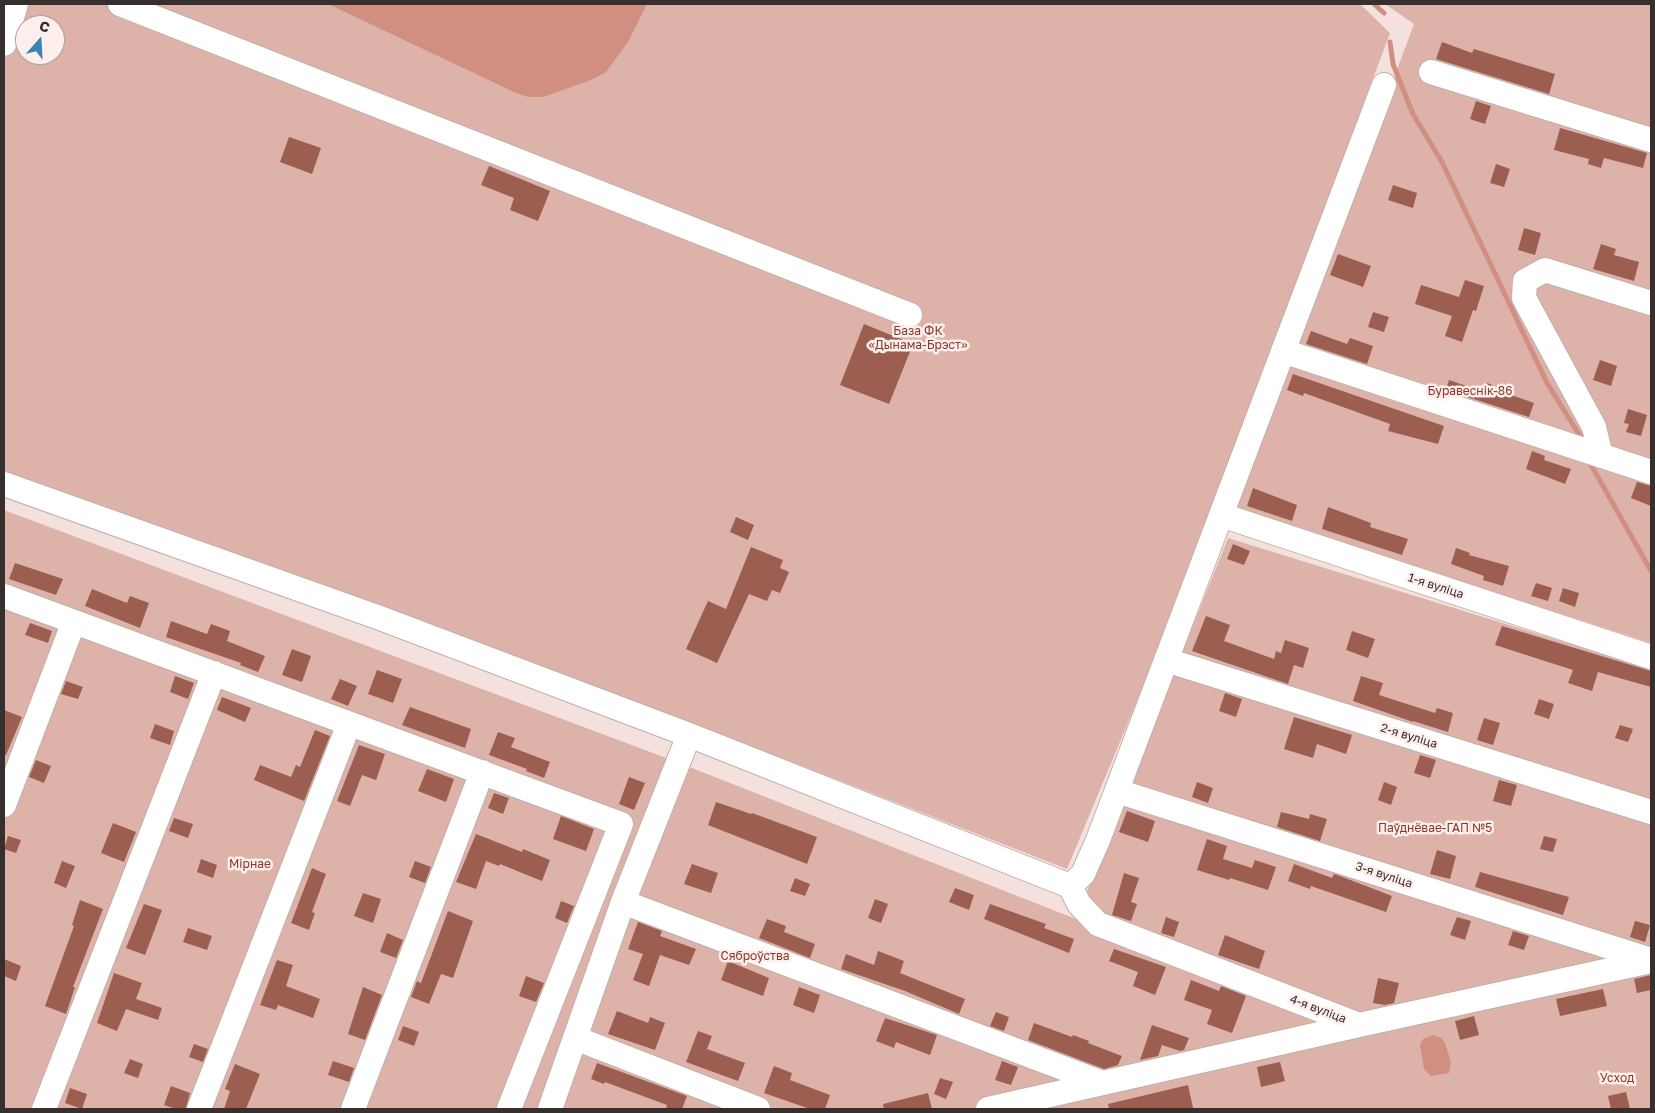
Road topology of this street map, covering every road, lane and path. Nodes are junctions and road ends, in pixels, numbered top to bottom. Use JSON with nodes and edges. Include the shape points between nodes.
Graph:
{"nodes":[{"id":1,"x":16,"y":4,"type":"edge"},
{"id":2,"x":120,"y":4,"type":"edge"},
{"id":3,"x":4,"y":44,"type":"edge"},
{"id":4,"x":1431,"y":72,"type":"dead end"},
{"id":5,"x":1384,"y":85,"type":"dead end"},
{"id":6,"x":1651,"y":140,"type":"edge"},
{"id":7,"x":1651,"y":303,"type":"edge"},
{"id":8,"x":910,"y":315,"type":"dead end"},
{"id":9,"x":1284,"y":351,"type":"junction"},
{"id":10,"x":1601,"y":456,"type":"junction"},
{"id":11,"x":1651,"y":472,"type":"edge"},
{"id":12,"x":4,"y":484,"type":"edge"},
{"id":13,"x":1221,"y":515,"type":"junction"},
{"id":14,"x":4,"y":596,"type":"edge"},
{"id":15,"x":73,"y":624,"type":"junction"},
{"id":16,"x":1651,"y":657,"type":"edge"},
{"id":17,"x":1166,"y":660,"type":"junction"},
{"id":18,"x":214,"y":673,"type":"junction"},
{"id":19,"x":348,"y":724,"type":"junction"},
{"id":20,"x":689,"y":735,"type":"junction"},
{"id":21,"x":482,"y":772,"type":"junction"},
{"id":22,"x":1117,"y":791,"type":"junction"},
{"id":23,"x":4,"y":805,"type":"edge"},
{"id":24,"x":1651,"y":812,"type":"edge"},
{"id":25,"x":1070,"y":886,"type":"junction"},
{"id":26,"x":623,"y":902,"type":"junction"},
{"id":27,"x":1651,"y":960,"type":"edge"},
{"id":28,"x":1359,"y":1025,"type":"junction"},
{"id":29,"x":575,"y":1038,"type":"junction"},
{"id":30,"x":1100,"y":1082,"type":"junction"},
{"id":31,"x":44,"y":1109,"type":"edge"},
{"id":32,"x":199,"y":1109,"type":"edge"},
{"id":33,"x":353,"y":1109,"type":"edge"},
{"id":34,"x":509,"y":1109,"type":"edge"},
{"id":35,"x":550,"y":1109,"type":"edge"},
{"id":36,"x":758,"y":1109,"type":"edge"},
{"id":37,"x":988,"y":1109,"type":"edge"}],
"edges":[{"from":1,"to":3,"type":"street"},
{"from":2,"to":8,"type":"street"},
{"from":4,"to":6,"type":"street"},
{"from":5,"to":9,"type":"street"},
{"from":7,"to":10,"type":"street","via":[[1545,270],[1525,281],[1524,298],[1594,426]]},
{"from":9,"to":10,"type":"street"},
{"from":9,"to":13,"type":"street"},
{"from":10,"to":11,"type":"street"},
{"from":12,"to":20,"type":"street","via":[[380,618]]},
{"from":13,"to":16,"type":"street","name":"1-я вуліца"},
{"from":13,"to":17,"type":"street"},
{"from":14,"to":15,"type":"street"},
{"from":15,"to":18,"type":"street"},
{"from":15,"to":23,"type":"street"},
{"from":17,"to":22,"type":"street"},
{"from":17,"to":24,"type":"street","name":"2-я вуліца"},
{"from":18,"to":19,"type":"street"},
{"from":18,"to":31,"type":"street"},
{"from":19,"to":21,"type":"street"},
{"from":19,"to":32,"type":"street"},
{"from":20,"to":25,"type":"street"},
{"from":20,"to":26,"type":"street"},
{"from":21,"to":33,"type":"street"},
{"from":21,"to":34,"type":"street","via":[[621,824]]},
{"from":22,"to":25,"type":"street","via":[[1083,874]]},
{"from":22,"to":27,"type":"street","name":"3-я вуліца"},
{"from":25,"to":28,"type":"street","name":"4-я вуліца","via":[[1079,904],[1098,924]]},
{"from":26,"to":29,"type":"street"},
{"from":26,"to":30,"type":"street"},
{"from":27,"to":28,"type":"street","name":"4-я вуліца"},
{"from":28,"to":30,"type":"street"},
{"from":29,"to":35,"type":"street"},
{"from":29,"to":36,"type":"street"},
{"from":30,"to":37,"type":"street"}]}
